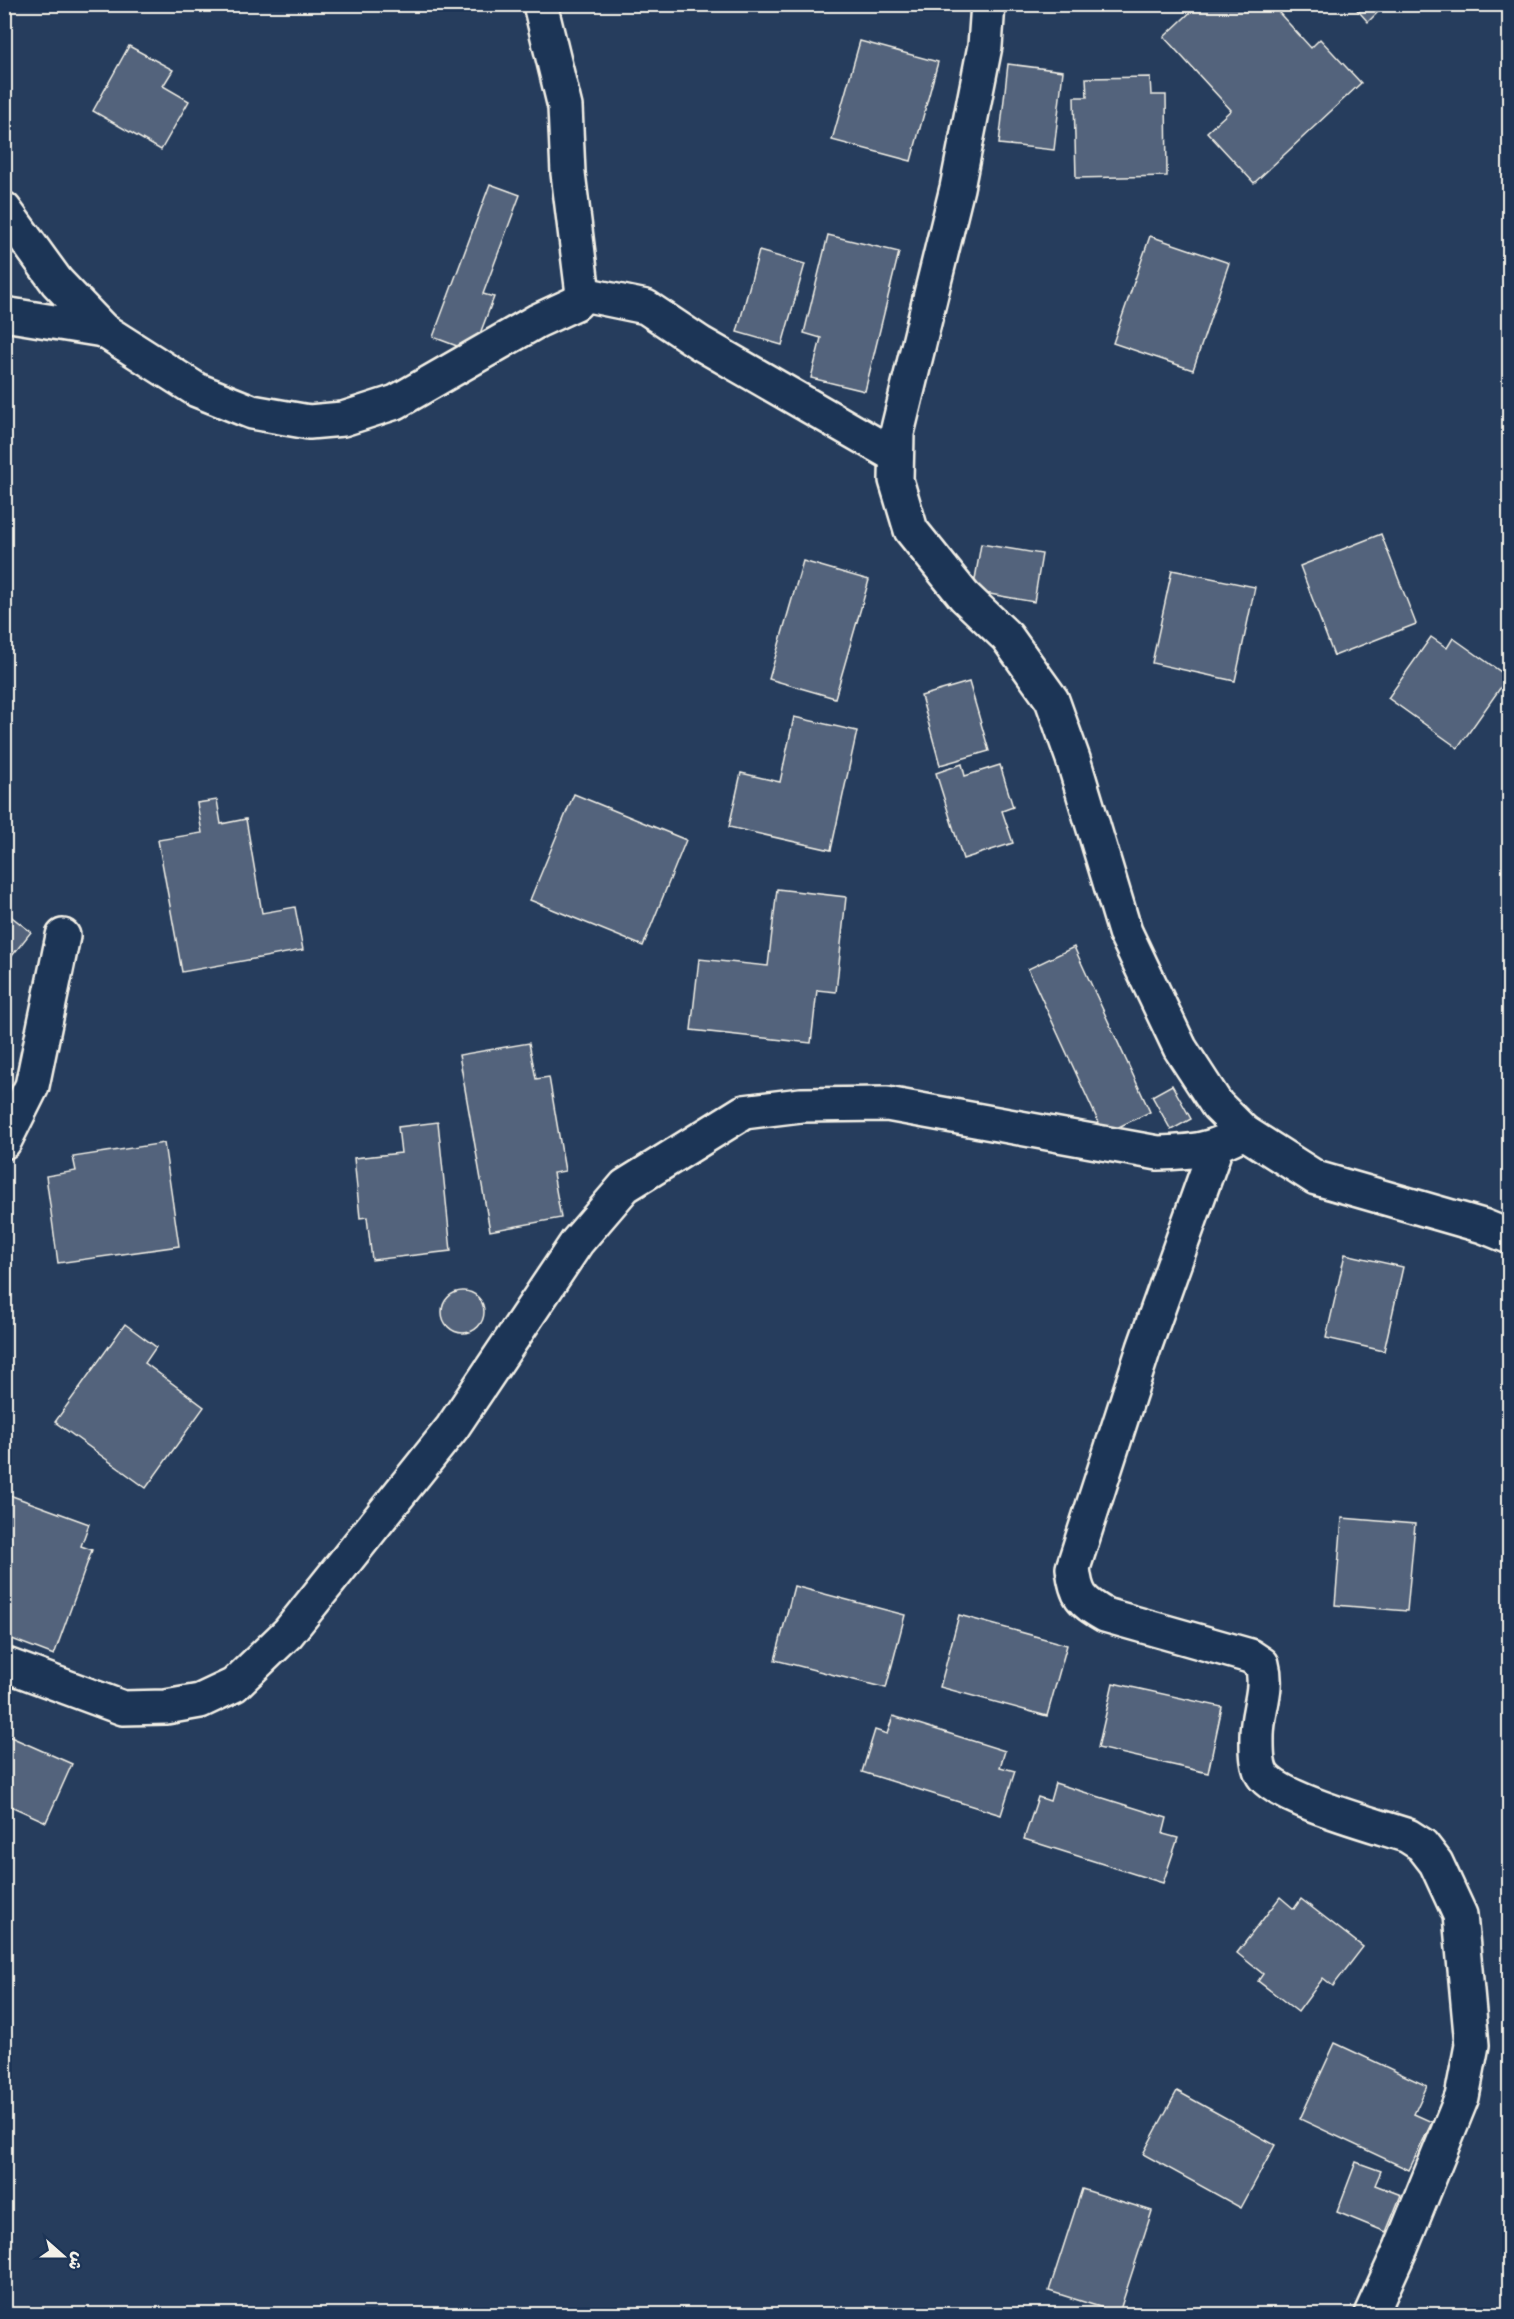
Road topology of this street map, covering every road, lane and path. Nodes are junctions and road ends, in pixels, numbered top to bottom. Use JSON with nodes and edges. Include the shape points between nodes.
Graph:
{"nodes":[{"id":1,"x":540,"y":4,"type":"edge"},
{"id":2,"x":988,"y":4,"type":"edge"},
{"id":3,"x":4,"y":209,"type":"edge"},
{"id":4,"x":583,"y":294,"type":"junction"},
{"id":5,"x":4,"y":314,"type":"edge"},
{"id":6,"x":103,"y":330,"type":"junction"},
{"id":7,"x":896,"y":456,"type":"junction"},
{"id":8,"x":63,"y":936,"type":"dead end"},
{"id":9,"x":1244,"y":1132,"type":"junction"},
{"id":10,"x":4,"y":1142,"type":"edge"},
{"id":11,"x":1216,"y":1147,"type":"junction"},
{"id":12,"x":1509,"y":1237,"type":"edge"},
{"id":13,"x":4,"y":1664,"type":"edge"},
{"id":14,"x":1371,"y":2314,"type":"edge"}],
"edges":[{"from":1,"to":4,"type":"street","via":[[565,108],[568,173]]},
{"from":2,"to":7,"type":"street","via":[[985,46],[957,188],[897,433]]},
{"from":3,"to":6,"type":"street","via":[[57,282]]},
{"from":4,"to":6,"type":"street","via":[[576,303],[537,321],[396,402],[343,419],[309,422],[252,412],[197,390]]},
{"from":4,"to":7,"type":"street","via":[[646,307],[700,343]]},
{"from":5,"to":6,"type":"street"},
{"from":7,"to":9,"type":"street","via":[[896,480],[911,530],[964,596],[1007,637],[1052,700],[1125,932],[1180,1048],[1217,1106]]},
{"from":8,"to":10,"type":"street","via":[[32,1086]]},
{"from":9,"to":11,"type":"street"},
{"from":9,"to":12,"type":"street","via":[[1316,1178]]},
{"from":11,"to":13,"type":"street","via":[[1197,1152],[1158,1153],[887,1104],[801,1105],[744,1112],[625,1186],[578,1242],[452,1428],[288,1633],[234,1685],[200,1701],[166,1707],[123,1707]]},
{"from":11,"to":14,"type":"street","via":[[1144,1348],[1080,1546],[1073,1568],[1075,1587],[1084,1603],[1105,1615],[1250,1656],[1262,1664],[1266,1680],[1257,1733],[1258,1762],[1263,1776],[1281,1790],[1408,1836],[1422,1845],[1436,1863],[1460,1915],[1472,2045],[1462,2097]]}]}
